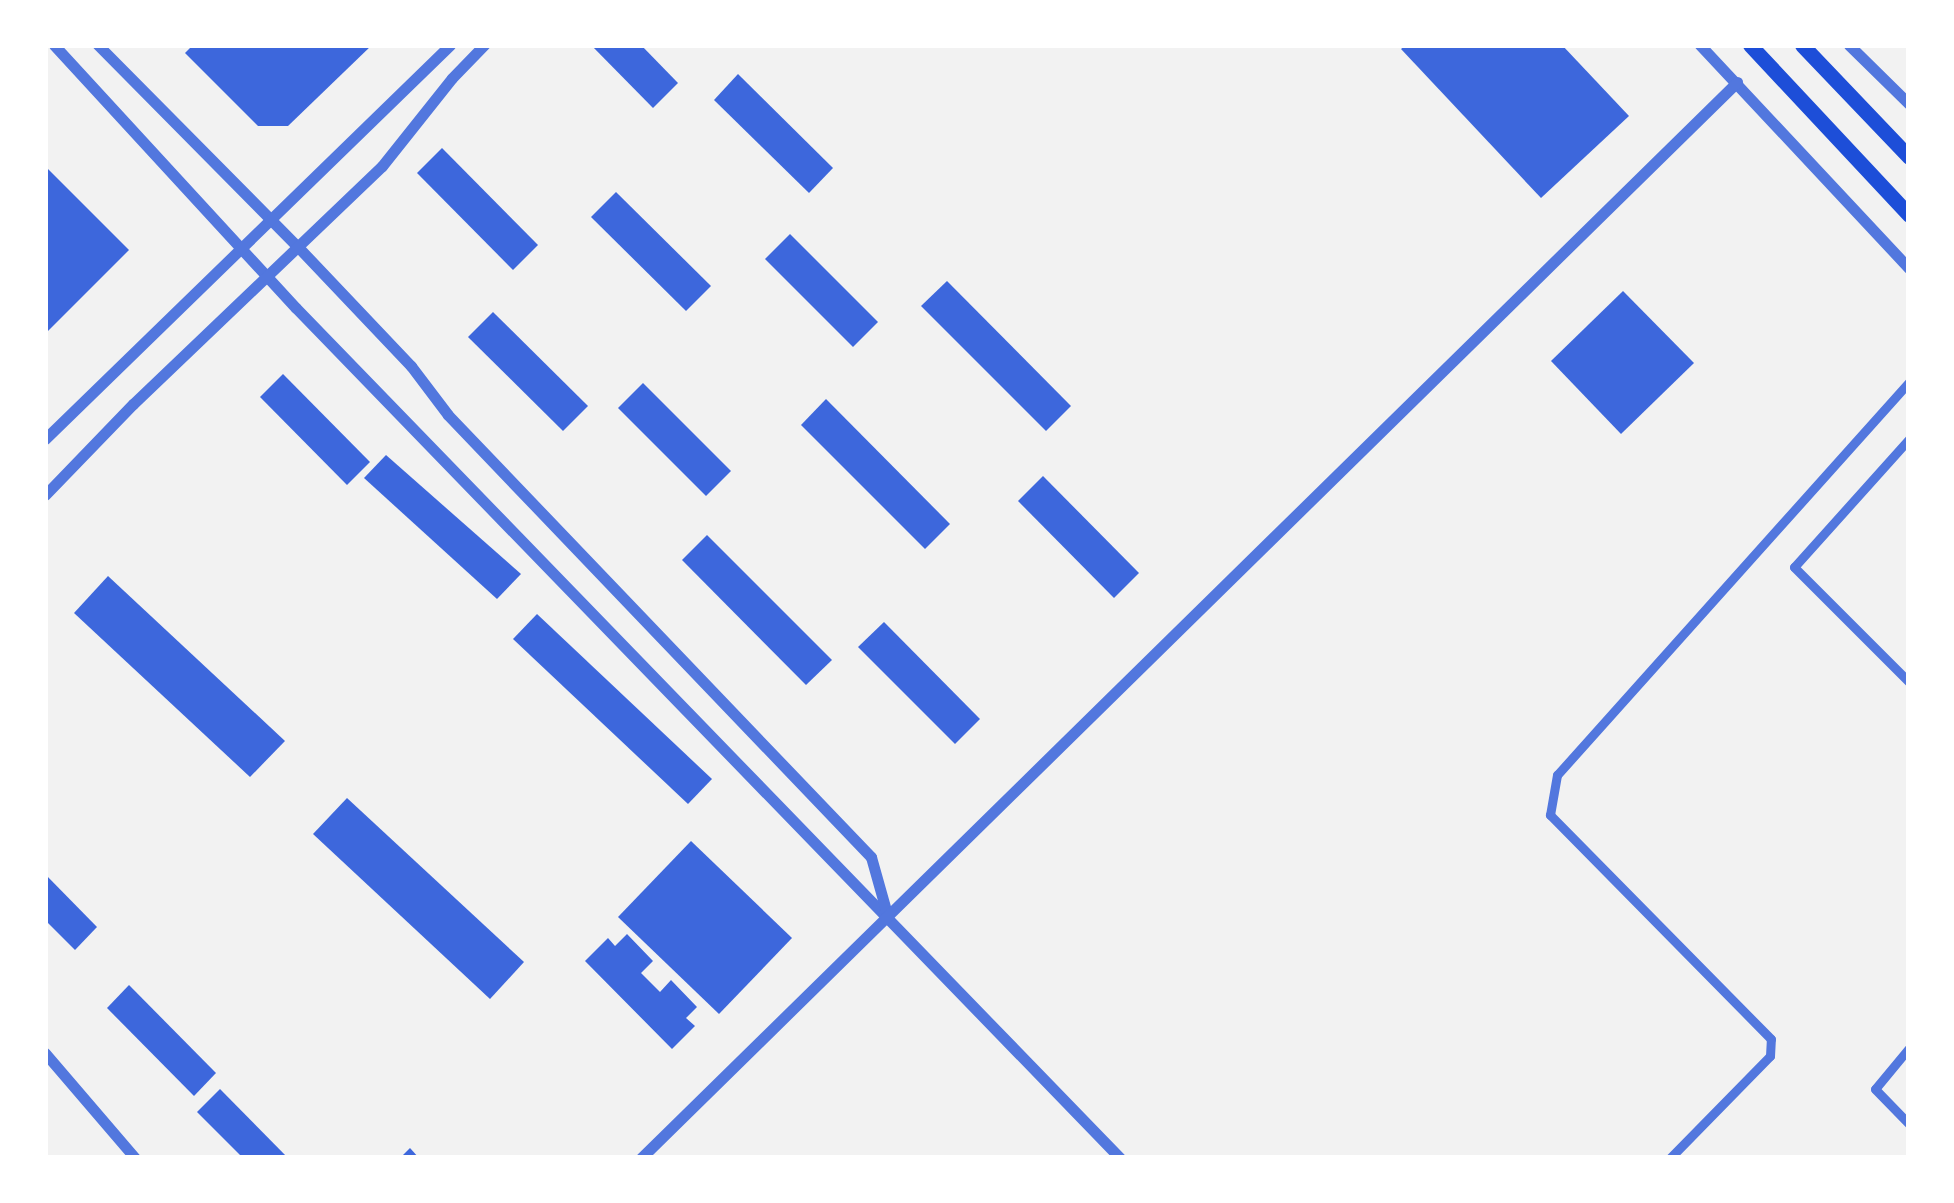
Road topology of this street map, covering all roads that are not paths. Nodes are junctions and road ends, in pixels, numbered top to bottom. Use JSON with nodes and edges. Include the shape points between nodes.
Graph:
{"nodes":[{"id":1,"x":54,"y":45,"type":"edge"},
{"id":2,"x":98,"y":45,"type":"edge"},
{"id":3,"x":450,"y":45,"type":"edge"},
{"id":4,"x":484,"y":45,"type":"edge"},
{"id":5,"x":1700,"y":45,"type":"edge"},
{"id":6,"x":1750,"y":45,"type":"edge"},
{"id":7,"x":1802,"y":45,"type":"edge"},
{"id":8,"x":1849,"y":45,"type":"edge"},
{"id":9,"x":1737,"y":82,"type":"junction"},
{"id":10,"x":1909,"y":104,"type":"edge"},
{"id":11,"x":1909,"y":157,"type":"edge"},
{"id":12,"x":1909,"y":216,"type":"edge"},
{"id":13,"x":271,"y":219,"type":"junction"},
{"id":14,"x":241,"y":246,"type":"junction"},
{"id":15,"x":299,"y":248,"type":"junction"},
{"id":16,"x":1909,"y":268,"type":"edge"},
{"id":17,"x":268,"y":277,"type":"junction"},
{"id":18,"x":1909,"y":382,"type":"edge"},
{"id":19,"x":45,"y":439,"type":"edge"},
{"id":20,"x":1909,"y":439,"type":"edge"},
{"id":21,"x":45,"y":495,"type":"edge"},
{"id":22,"x":1909,"y":682,"type":"edge"},
{"id":23,"x":887,"y":914,"type":"junction"},
{"id":24,"x":1909,"y":1048,"type":"edge"},
{"id":25,"x":45,"y":1053,"type":"edge"},
{"id":26,"x":1909,"y":1124,"type":"edge"},
{"id":27,"x":135,"y":1158,"type":"edge"},
{"id":28,"x":641,"y":1158,"type":"edge"},
{"id":29,"x":1120,"y":1158,"type":"edge"},
{"id":30,"x":1670,"y":1158,"type":"edge"}],
"edges":[{"from":1,"to":14,"type":"street"},
{"from":2,"to":13,"type":"street"},
{"from":3,"to":13,"type":"street"},
{"from":4,"to":15,"type":"street","via":[[382,166]]},
{"from":5,"to":9,"type":"street"},
{"from":6,"to":12,"type":"highway"},
{"from":7,"to":11,"type":"highway"},
{"from":8,"to":10,"type":"street"},
{"from":9,"to":16,"type":"street"},
{"from":9,"to":23,"type":"street"},
{"from":13,"to":14,"type":"street"},
{"from":13,"to":15,"type":"street"},
{"from":14,"to":17,"type":"street"},
{"from":14,"to":19,"type":"street"},
{"from":15,"to":17,"type":"street"},
{"from":15,"to":23,"type":"street","via":[[411,366],[448,415],[872,858]]},
{"from":17,"to":21,"type":"street"},
{"from":17,"to":23,"type":"street"},
{"from":18,"to":30,"type":"street","via":[[1557,775],[1550,815],[1771,1039],[1770,1056]]},
{"from":20,"to":22,"type":"street","via":[[1794,567]]},
{"from":23,"to":28,"type":"street"},
{"from":23,"to":29,"type":"street"},
{"from":24,"to":26,"type":"street","via":[[1875,1090]]},
{"from":25,"to":27,"type":"street"}]}
